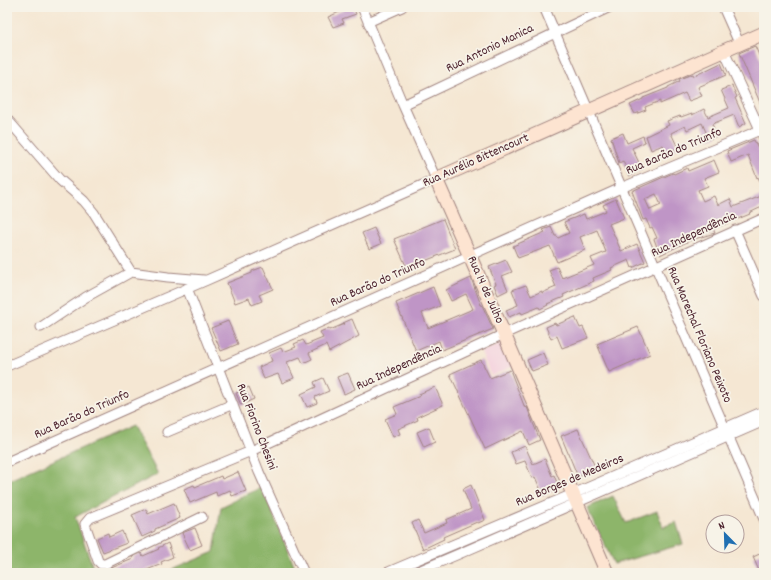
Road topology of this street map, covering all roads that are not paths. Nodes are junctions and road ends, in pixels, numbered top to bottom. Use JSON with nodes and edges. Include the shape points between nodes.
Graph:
{"nodes":[{"id":1,"x":362,"y":7,"type":"edge"},
{"id":2,"x":402,"y":7,"type":"edge"},
{"id":3,"x":544,"y":7,"type":"edge"},
{"id":4,"x":610,"y":7,"type":"edge"},
{"id":5,"x":723,"y":7,"type":"edge"},
{"id":6,"x":368,"y":22,"type":"junction"},
{"id":7,"x":555,"y":32,"type":"junction"},
{"id":8,"x":764,"y":33,"type":"edge"},
{"id":9,"x":740,"y":43,"type":"junction"},
{"id":10,"x":724,"y":51,"type":"junction"},
{"id":11,"x":403,"y":105,"type":"junction"},
{"id":12,"x":588,"y":111,"type":"junction"},
{"id":13,"x":7,"y":119,"type":"edge"},
{"id":14,"x":762,"y":134,"type":"edge"},
{"id":15,"x":436,"y":179,"type":"junction"},
{"id":16,"x":622,"y":188,"type":"junction"},
{"id":17,"x":764,"y":218,"type":"edge"},
{"id":18,"x":735,"y":230,"type":"junction"},
{"id":19,"x":469,"y":256,"type":"junction"},
{"id":20,"x":656,"y":267,"type":"junction"},
{"id":21,"x":131,"y":272,"type":"junction"},
{"id":22,"x":207,"y":280,"type":"junction"},
{"id":23,"x":187,"y":288,"type":"junction"},
{"id":24,"x":764,"y":296,"type":"edge"},
{"id":25,"x":42,"y":327,"type":"dead end"},
{"id":26,"x":504,"y":334,"type":"junction"},
{"id":27,"x":7,"y":366,"type":"edge"},
{"id":28,"x":219,"y":368,"type":"junction"},
{"id":29,"x":233,"y":404,"type":"junction"},
{"id":30,"x":764,"y":411,"type":"edge"},
{"id":31,"x":764,"y":421,"type":"edge"},
{"id":32,"x":167,"y":432,"type":"dead end"},
{"id":33,"x":727,"y":432,"type":"junction"},
{"id":34,"x":251,"y":451,"type":"junction"},
{"id":35,"x":7,"y":462,"type":"edge"},
{"id":36,"x":575,"y":498,"type":"junction"},
{"id":37,"x":202,"y":517,"type":"dead end"},
{"id":38,"x":764,"y":519,"type":"edge"},
{"id":39,"x":457,"y":543,"type":"junction"},
{"id":40,"x":461,"y":553,"type":"junction"},
{"id":41,"x":304,"y":573,"type":"edge"},
{"id":42,"x":386,"y":573,"type":"edge"},
{"id":43,"x":414,"y":573,"type":"edge"},
{"id":44,"x":607,"y":573,"type":"edge"}],
"edges":[{"from":1,"to":6,"type":"street","name":"Rua 14 de Julho"},
{"from":2,"to":6,"type":"street"},
{"from":3,"to":7,"type":"street","name":"Rua Marechal Floriano Peixoto"},
{"from":4,"to":7,"type":"street","name":"Rua Antonio Manica"},
{"from":5,"to":9,"type":"street"},
{"from":6,"to":11,"type":"street","name":"Rua 14 de Julho"},
{"from":7,"to":11,"type":"street","name":"Rua Antonio Manica"},
{"from":7,"to":12,"type":"street","name":"Rua Marechal Floriano Peixoto"},
{"from":8,"to":9,"type":"street","name":"Rua Aurélio Bittencourt"},
{"from":9,"to":10,"type":"street","name":"Rua Aurélio Bittencourt"},
{"from":10,"to":12,"type":"street","name":"Rua Aurélio Bittencourt"},
{"from":10,"to":14,"type":"street"},
{"from":11,"to":15,"type":"street","name":"Rua 14 de Julho"},
{"from":12,"to":15,"type":"street","name":"Rua Aurélio Bittencourt"},
{"from":12,"to":16,"type":"street","name":"Rua Marechal Floriano Peixoto"},
{"from":13,"to":21,"type":"street","via":[[60,180],[94,213]]},
{"from":14,"to":16,"type":"street","name":"Rua Barão do Triunfo"},
{"from":15,"to":19,"type":"street","name":"Rua 14 de Julho"},
{"from":15,"to":22,"type":"street","name":"Rua Aurélio Bittencourt"},
{"from":16,"to":19,"type":"street","name":"Rua Barão do Triunfo"},
{"from":16,"to":20,"type":"street","name":"Rua Marechal Floriano Peixoto"},
{"from":17,"to":18,"type":"street","name":"Rua Independência"},
{"from":18,"to":20,"type":"street","name":"Rua Independência"},
{"from":18,"to":24,"type":"street"},
{"from":19,"to":26,"type":"street","name":"Rua 14 de Julho"},
{"from":19,"to":28,"type":"street","name":"Rua Barão do Triunfo"},
{"from":20,"to":26,"type":"street","name":"Rua Independência"},
{"from":20,"to":33,"type":"street","name":"Rua Marechal Floriano Peixoto"},
{"from":21,"to":22,"type":"street"},
{"from":21,"to":25,"type":"street","via":[[86,297]]},
{"from":22,"to":23,"type":"street","name":"Rua Aurélio Bittencourt"},
{"from":23,"to":27,"type":"street","name":"Rua Aurélio Bittencourt"},
{"from":23,"to":28,"type":"street","name":"Rua Fiorino Chesini"},
{"from":26,"to":34,"type":"street","name":"Rua Independência"},
{"from":26,"to":36,"type":"street","name":"Rua 14 de Julho"},
{"from":28,"to":29,"type":"street","name":"Rua Fiorino Chesini"},
{"from":28,"to":35,"type":"street","name":"Rua Barão do Triunfo"},
{"from":29,"to":32,"type":"street"},
{"from":29,"to":34,"type":"street","name":"Rua Fiorino Chesini"},
{"from":30,"to":33,"type":"street","name":"Rua Borges de Medeiros"},
{"from":31,"to":33,"type":"street","name":"Rua Borges de Medeiros"},
{"from":33,"to":36,"type":"street","name":"Rua Borges de Medeiros"},
{"from":33,"to":38,"type":"street","name":"Rua Marechal Floriano Peixoto"},
{"from":34,"to":37,"type":"street","name":"Rua Independência","via":[[90,518],[85,524],[98,561],[104,564]]},
{"from":34,"to":41,"type":"street","name":"Rua Fiorino Chesini"},
{"from":36,"to":39,"type":"street","name":"Rua Borges de Medeiros"},
{"from":36,"to":40,"type":"street","name":"Rua Borges de Medeiros"},
{"from":36,"to":44,"type":"street","name":"Rua 14 de Julho"},
{"from":39,"to":40,"type":"street"},
{"from":39,"to":42,"type":"street","name":"Rua Borges de Medeiros"},
{"from":40,"to":43,"type":"street","name":"Rua Borges de Medeiros"}]}
